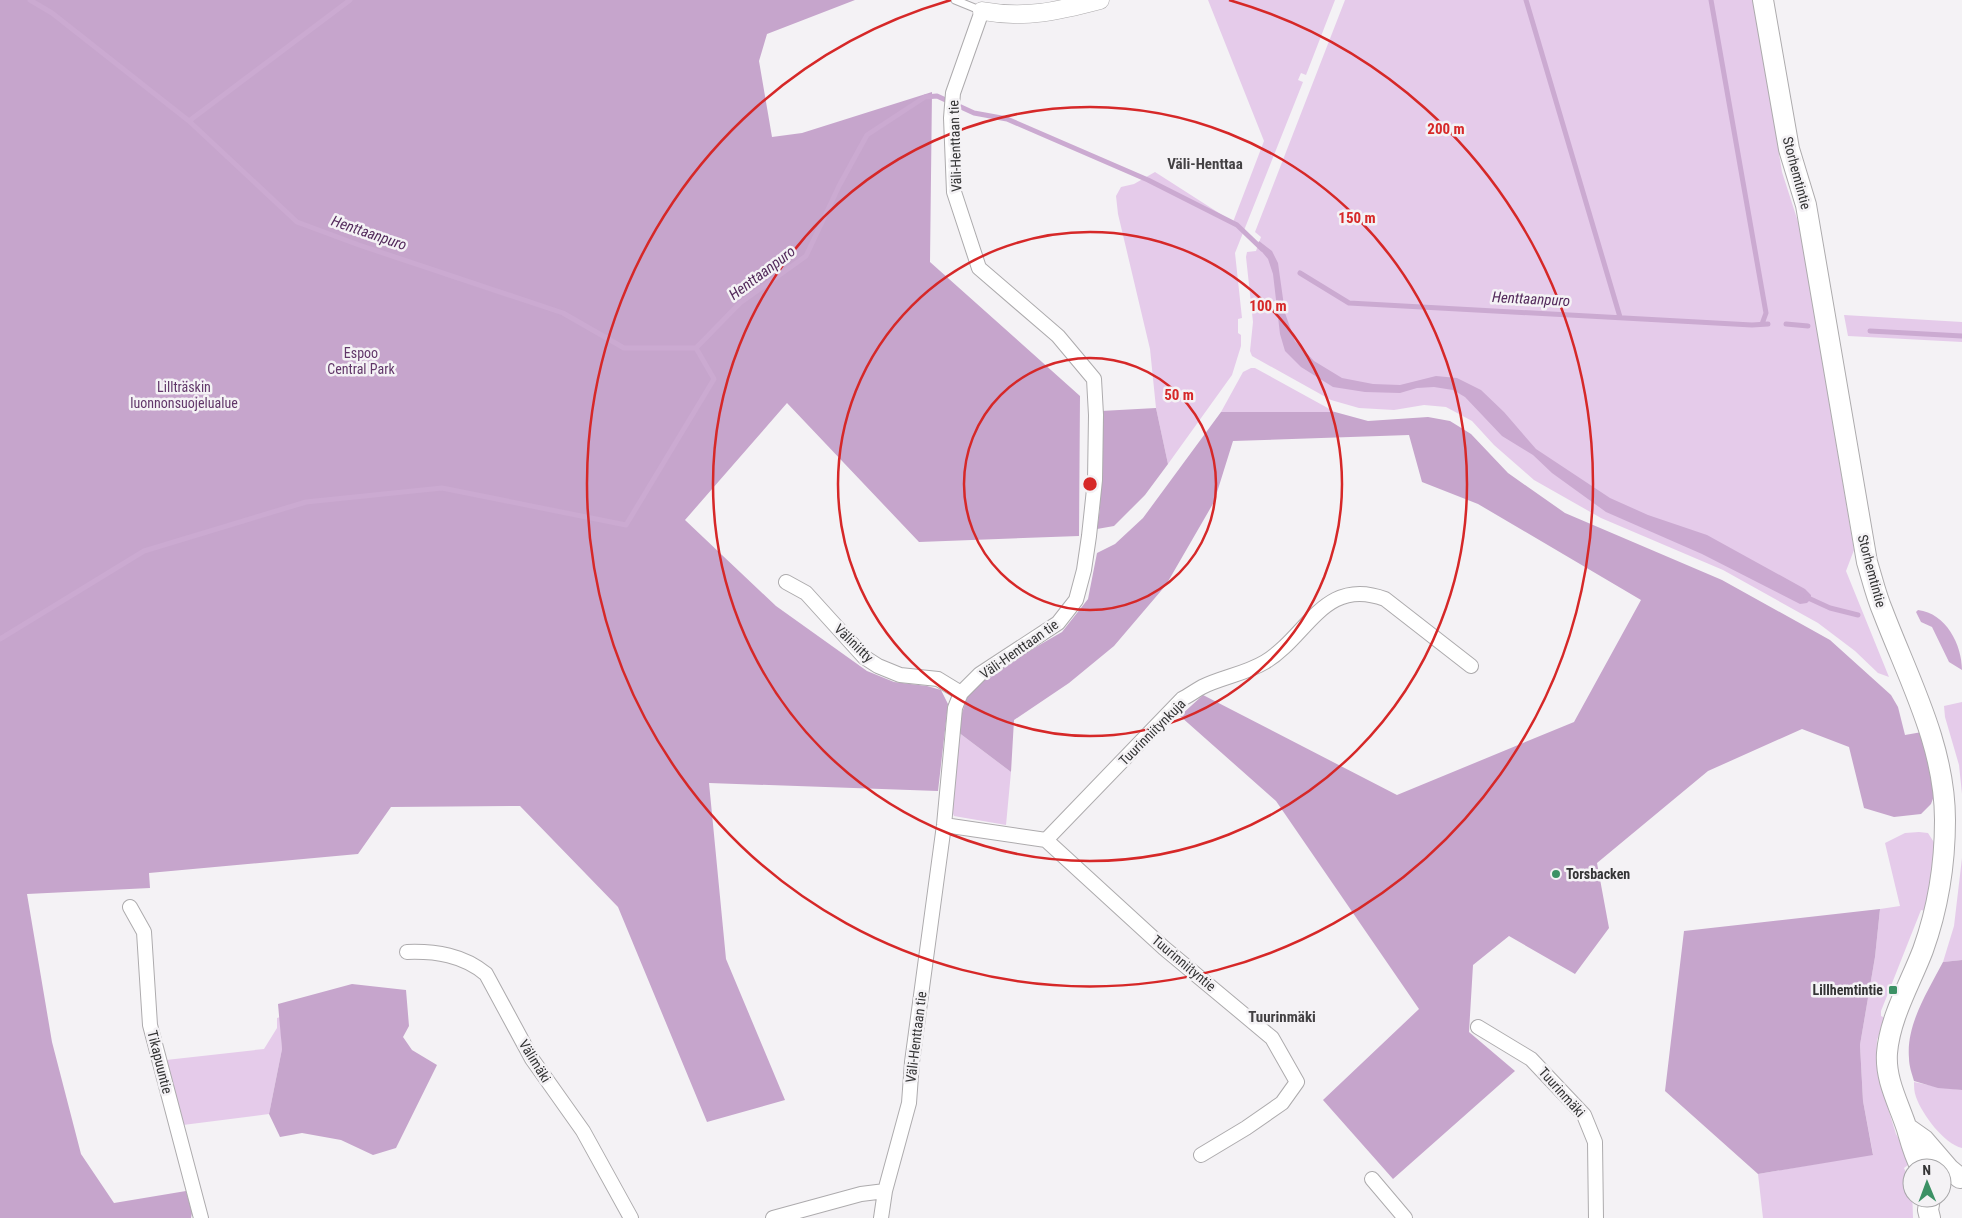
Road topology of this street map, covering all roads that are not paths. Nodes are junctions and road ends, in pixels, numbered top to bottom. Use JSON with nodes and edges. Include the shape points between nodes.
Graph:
{"nodes":[{"id":1,"x":955,"y":0,"type":"edge"},
{"id":2,"x":1100,"y":0,"type":"edge"},
{"id":3,"x":1763,"y":0,"type":"edge"},
{"id":4,"x":982,"y":11,"type":"junction"},
{"id":5,"x":786,"y":582,"type":"dead end"},
{"id":6,"x":1471,"y":666,"type":"dead end"},
{"id":7,"x":961,"y":693,"type":"junction"},
{"id":8,"x":944,"y":824,"type":"junction"},
{"id":9,"x":1046,"y":840,"type":"junction"},
{"id":10,"x":130,"y":907,"type":"dead end"},
{"id":11,"x":407,"y":952,"type":"dead end"},
{"id":12,"x":1478,"y":1027,"type":"dead end"},
{"id":13,"x":1907,"y":1128,"type":"junction"},
{"id":14,"x":1201,"y":1155,"type":"dead end"},
{"id":15,"x":1916,"y":1158,"type":"edge"},
{"id":16,"x":1372,"y":1179,"type":"dead end"},
{"id":17,"x":1955,"y":1180,"type":"edge"},
{"id":18,"x":885,"y":1191,"type":"junction"},
{"id":19,"x":200,"y":1218,"type":"edge"},
{"id":20,"x":631,"y":1218,"type":"edge"},
{"id":21,"x":774,"y":1218,"type":"edge"},
{"id":22,"x":881,"y":1218,"type":"edge"},
{"id":23,"x":1405,"y":1218,"type":"edge"},
{"id":24,"x":1596,"y":1218,"type":"edge"}],
"edges":[{"from":1,"to":4,"type":"lane"},
{"from":2,"to":4,"type":"street","via":[[1029,16]]},
{"from":3,"to":13,"type":"main road","name":"Storhemtintie","via":[[1789,149],[1806,205],[1867,562],[1882,610],[1933,739],[1942,774],[1945,820],[1939,892],[1933,921],[1894,1018],[1887,1055],[1891,1083]]},
{"from":4,"to":7,"type":"street","name":"Väli-Henttaan tie","via":[[953,93],[954,192],[979,268],[1058,336],[1094,379],[1095,480],[1084,570],[1076,600],[1058,623],[980,674]]},
{"from":5,"to":7,"type":"street","name":"Väliniitty","via":[[806,593],[864,658],[900,675],[938,679]]},
{"from":6,"to":9,"type":"street","name":"Tuurinniitynkuja","via":[[1385,599],[1361,594],[1340,597],[1312,616],[1283,649],[1265,662],[1202,687],[1182,699]]},
{"from":7,"to":8,"type":"street","name":"Väli-Henttaan tie","via":[[953,723]]},
{"from":8,"to":9,"type":"street"},
{"from":8,"to":18,"type":"street","name":"Väli-Henttaan tie","via":[[909,1103]]},
{"from":9,"to":14,"type":"street","name":"Tuurinniityntie","via":[[1164,948],[1272,1038],[1297,1082],[1282,1104]]},
{"from":10,"to":19,"type":"street","name":"Tikapuuntie","via":[[144,932],[150,1025]]},
{"from":11,"to":20,"type":"street","name":"Välimäki","via":[[429,951],[463,959],[486,974],[532,1059],[583,1131]]},
{"from":12,"to":24,"type":"street","name":"Tuurinmäki","via":[[1531,1059],[1584,1115],[1595,1142]]},
{"from":13,"to":15,"type":"main road","name":"Storhemtintie"},
{"from":13,"to":17,"type":"main road","via":[[1924,1140]]},
{"from":16,"to":23,"type":"street"},
{"from":18,"to":21,"type":"street","via":[[861,1194]]},
{"from":18,"to":22,"type":"street","name":"Väli-Henttaan tie"}]}
